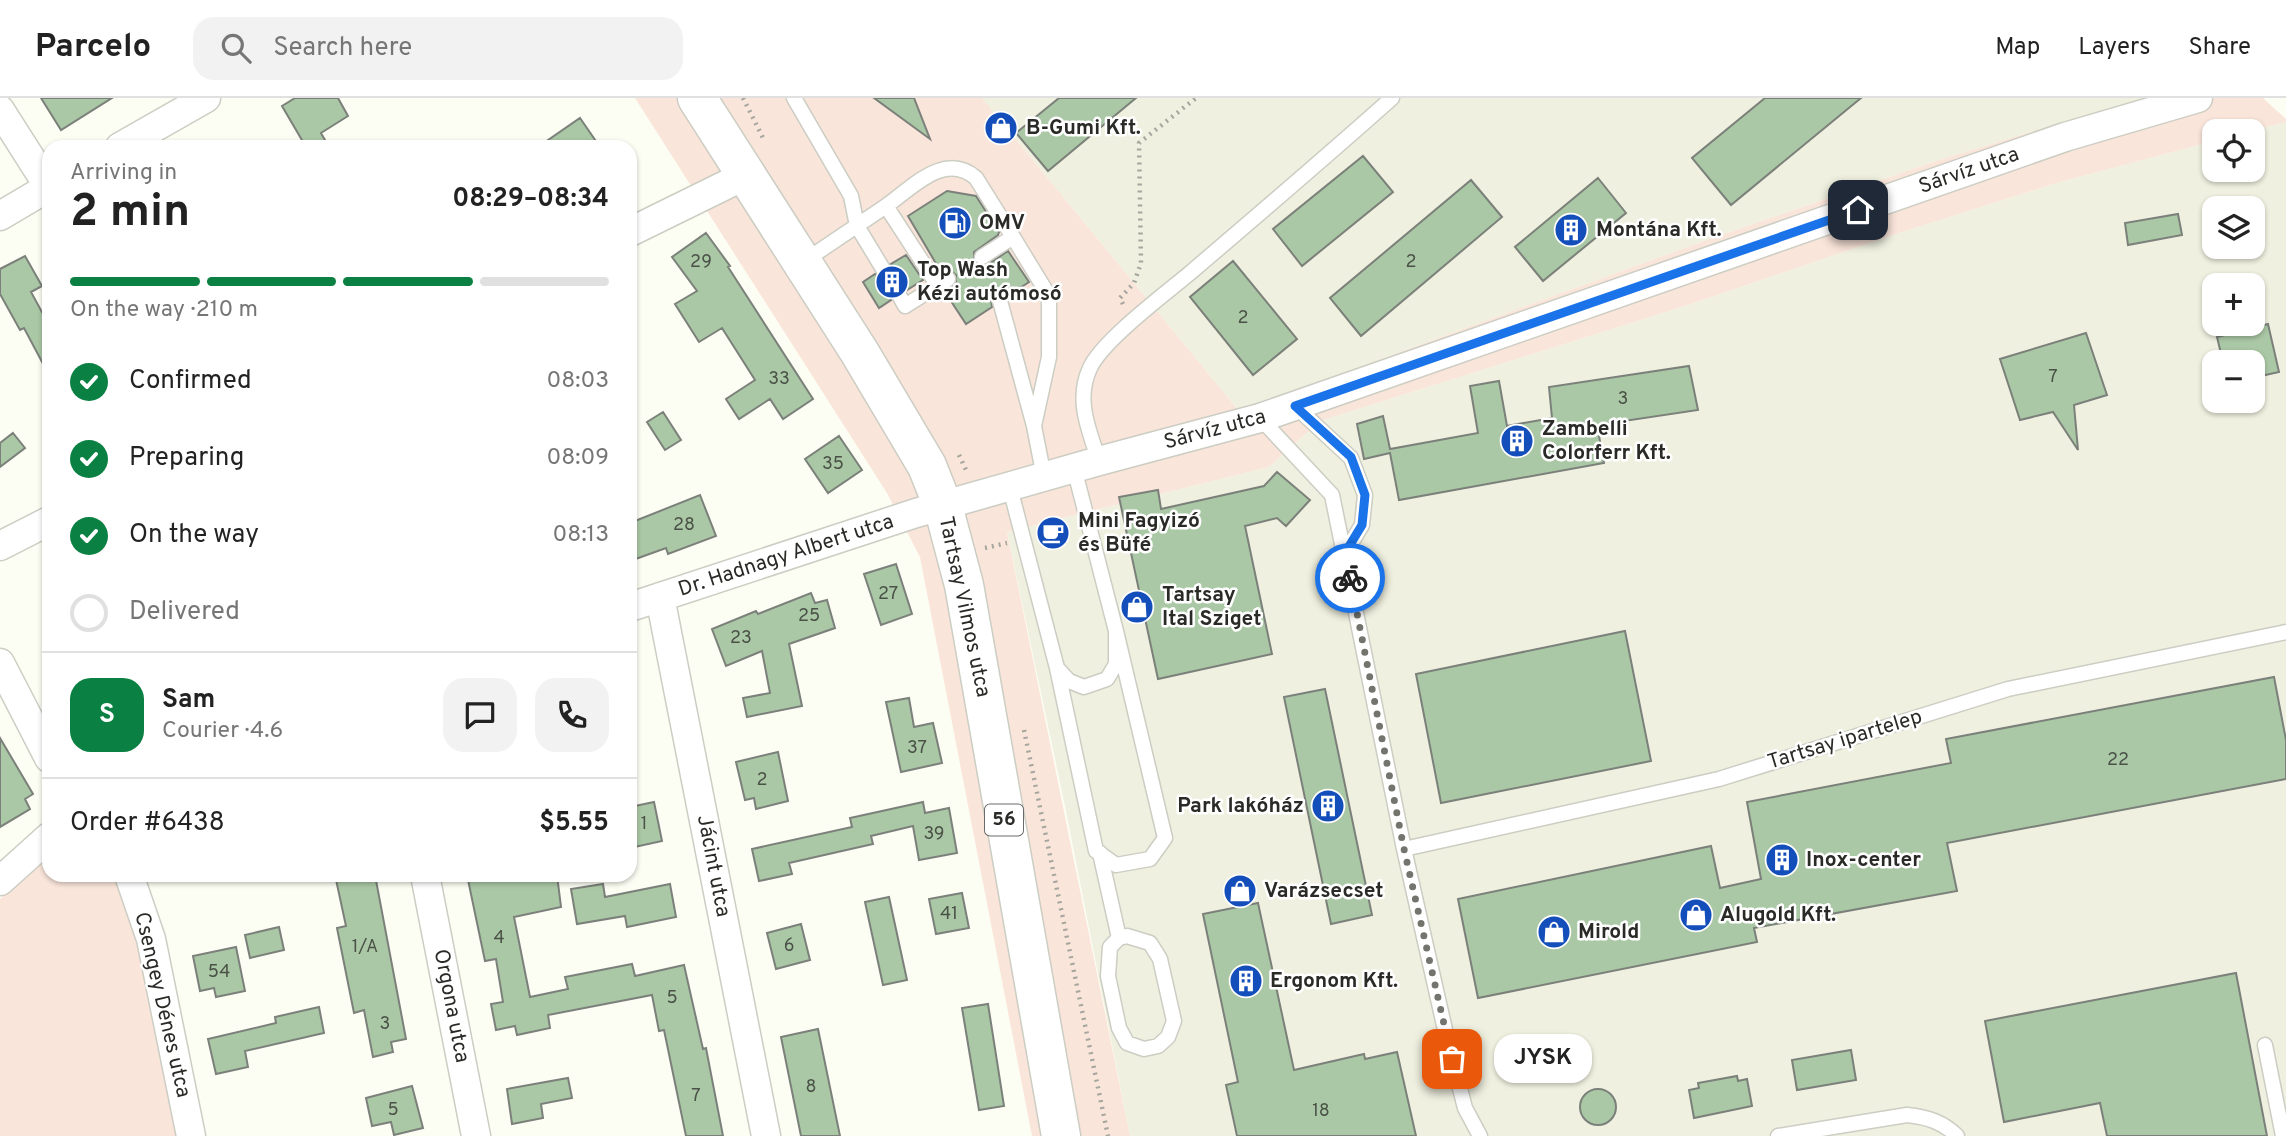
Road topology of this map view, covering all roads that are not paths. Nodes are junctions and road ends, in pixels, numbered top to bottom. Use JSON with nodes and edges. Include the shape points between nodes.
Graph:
{"nodes":[{"id":1,"x":206,"y":98,"type":"edge"},
{"id":2,"x":697,"y":98,"type":"edge"},
{"id":3,"x":794,"y":98,"type":"edge"},
{"id":4,"x":1392,"y":98,"type":"edge"},
{"id":5,"x":2198,"y":98,"type":"edge"},
{"id":6,"x":0,"y":110,"type":"edge"},
{"id":7,"x":132,"y":140,"type":"edge"},
{"id":8,"x":746,"y":175,"type":"junction"},
{"id":9,"x":42,"y":176,"type":"edge"},
{"id":10,"x":42,"y":191,"type":"edge"},
{"id":11,"x":886,"y":206,"type":"junction"},
{"id":12,"x":0,"y":216,"type":"edge"},
{"id":13,"x":857,"y":226,"type":"junction"},
{"id":14,"x":637,"y":229,"type":"edge"},
{"id":15,"x":1013,"y":237,"type":"junction"},
{"id":16,"x":982,"y":257,"type":"dead end"},
{"id":17,"x":803,"y":262,"type":"junction"},
{"id":18,"x":883,"y":269,"type":"dead end"},
{"id":19,"x":899,"y":295,"type":"dead end"},
{"id":20,"x":1000,"y":301,"type":"dead end"},
{"id":21,"x":1295,"y":406,"type":"junction"},
{"id":22,"x":1260,"y":418,"type":"junction"},
{"id":23,"x":1034,"y":426,"type":"junction"},
{"id":24,"x":1086,"y":465,"type":"junction"},
{"id":25,"x":1044,"y":477,"type":"junction"},
{"id":26,"x":1010,"y":488,"type":"junction"},
{"id":27,"x":943,"y":506,"type":"junction"},
{"id":28,"x":42,"y":525,"type":"edge"},
{"id":29,"x":0,"y":546,"type":"edge"},
{"id":30,"x":1345,"y":553,"type":"junction"},
{"id":31,"x":660,"y":597,"type":"junction"},
{"id":32,"x":637,"y":605,"type":"edge"},
{"id":33,"x":1116,"y":631,"type":"junction"},
{"id":34,"x":2286,"y":632,"type":"edge"},
{"id":35,"x":0,"y":663,"type":"edge"},
{"id":36,"x":1057,"y":668,"type":"junction"},
{"id":37,"x":42,"y":744,"type":"edge"},
{"id":38,"x":42,"y":843,"type":"edge"},
{"id":39,"x":1404,"y":849,"type":"junction"},
{"id":40,"x":1100,"y":853,"type":"junction"},
{"id":41,"x":0,"y":881,"type":"edge"},
{"id":42,"x":131,"y":882,"type":"edge"},
{"id":43,"x":426,"y":882,"type":"edge"},
{"id":44,"x":1119,"y":938,"type":"junction"},
{"id":45,"x":2265,"y":1045,"type":"dead end"},
{"id":46,"x":1845,"y":1130,"type":"edge"},
{"id":47,"x":191,"y":1136,"type":"edge"},
{"id":48,"x":476,"y":1136,"type":"edge"},
{"id":49,"x":766,"y":1136,"type":"edge"},
{"id":50,"x":1060,"y":1136,"type":"edge"},
{"id":51,"x":1480,"y":1136,"type":"edge"},
{"id":52,"x":1778,"y":1136,"type":"edge"},
{"id":53,"x":1957,"y":1136,"type":"edge"},
{"id":54,"x":2283,"y":1136,"type":"edge"}],
"edges":[{"from":1,"to":7,"type":"street"},
{"from":2,"to":8,"type":"main road","name":"Tartsay Vilmos utca","number":"56"},
{"from":3,"to":13,"type":"lane","via":[[851,196]]},
{"from":4,"to":24,"type":"lane","via":[[1099,354],[1085,382]]},
{"from":5,"to":21,"type":"street","name":"Sárvíz utca","via":[[2053,142]]},
{"from":6,"to":9,"type":"street"},
{"from":8,"to":14,"type":"street"},
{"from":8,"to":17,"type":"main road","name":"Tartsay Vilmos utca","number":"56"},
{"from":10,"to":12,"type":"street"},
{"from":11,"to":13,"type":"lane"},
{"from":11,"to":15,"type":"lane","via":[[939,170],[961,167],[976,178]]},
{"from":11,"to":19,"type":"lane","via":[[943,282],[905,306]]},
{"from":13,"to":17,"type":"lane"},
{"from":13,"to":18,"type":"lane"},
{"from":15,"to":16,"type":"lane"},
{"from":15,"to":23,"type":"lane","via":[[1049,296],[1049,357]]},
{"from":17,"to":27,"type":"main road","name":"Tartsay Vilmos utca","number":"56","via":[[927,466]]},
{"from":20,"to":23,"type":"lane"},
{"from":21,"to":22,"type":"street","name":"Sárvíz utca"},
{"from":21,"to":30,"type":"lane","via":[[1351,457],[1365,495],[1362,525]]},
{"from":22,"to":24,"type":"street","name":"Sárvíz utca"},
{"from":22,"to":30,"type":"lane","via":[[1332,495]]},
{"from":23,"to":25,"type":"lane"},
{"from":24,"to":25,"type":"street","name":"Sárvíz utca"},
{"from":24,"to":33,"type":"lane"},
{"from":25,"to":26,"type":"street","name":"Sárvíz utca"},
{"from":26,"to":27,"type":"street","name":"Sárvíz utca"},
{"from":26,"to":36,"type":"lane"},
{"from":27,"to":31,"type":"street","name":"Dr. Hadnagy Albert utca"},
{"from":27,"to":50,"type":"main road","name":"Tartsay Vilmos utca","number":"56","via":[[964,585]]},
{"from":28,"to":29,"type":"street"},
{"from":30,"to":39,"type":"lane"},
{"from":31,"to":32,"type":"street","name":"Dr. Hadnagy Albert utca"},
{"from":31,"to":49,"type":"street","name":"Jácint utca"},
{"from":33,"to":36,"type":"lane","via":[[1116,664],[1107,679],[1084,687],[1069,681]]},
{"from":33,"to":40,"type":"lane","via":[[1165,838],[1150,859],[1116,865]]},
{"from":34,"to":39,"type":"lane","name":"Tartsay ipartelep","via":[[2008,689],[1719,779]]},
{"from":35,"to":37,"type":"street"},
{"from":36,"to":40,"type":"lane"},
{"from":38,"to":41,"type":"street"},
{"from":39,"to":51,"type":"lane","via":[[1462,1095]]},
{"from":40,"to":44,"type":"lane"},
{"from":42,"to":47,"type":"street","name":"Csengey Dénes utca","via":[[150,939]]},
{"from":43,"to":48,"type":"street","name":"Orgona utca"},
{"from":44,"to":44,"type":"lane","via":[[1110,947],[1108,976],[1119,1028],[1127,1043],[1143,1049],[1158,1046],[1168,1037],[1174,1021],[1160,958],[1150,943]]},
{"from":45,"to":54,"type":"lane"},
{"from":46,"to":52,"type":"lane"},
{"from":46,"to":53,"type":"lane","via":[[1907,1115],[1940,1123]]}]}
